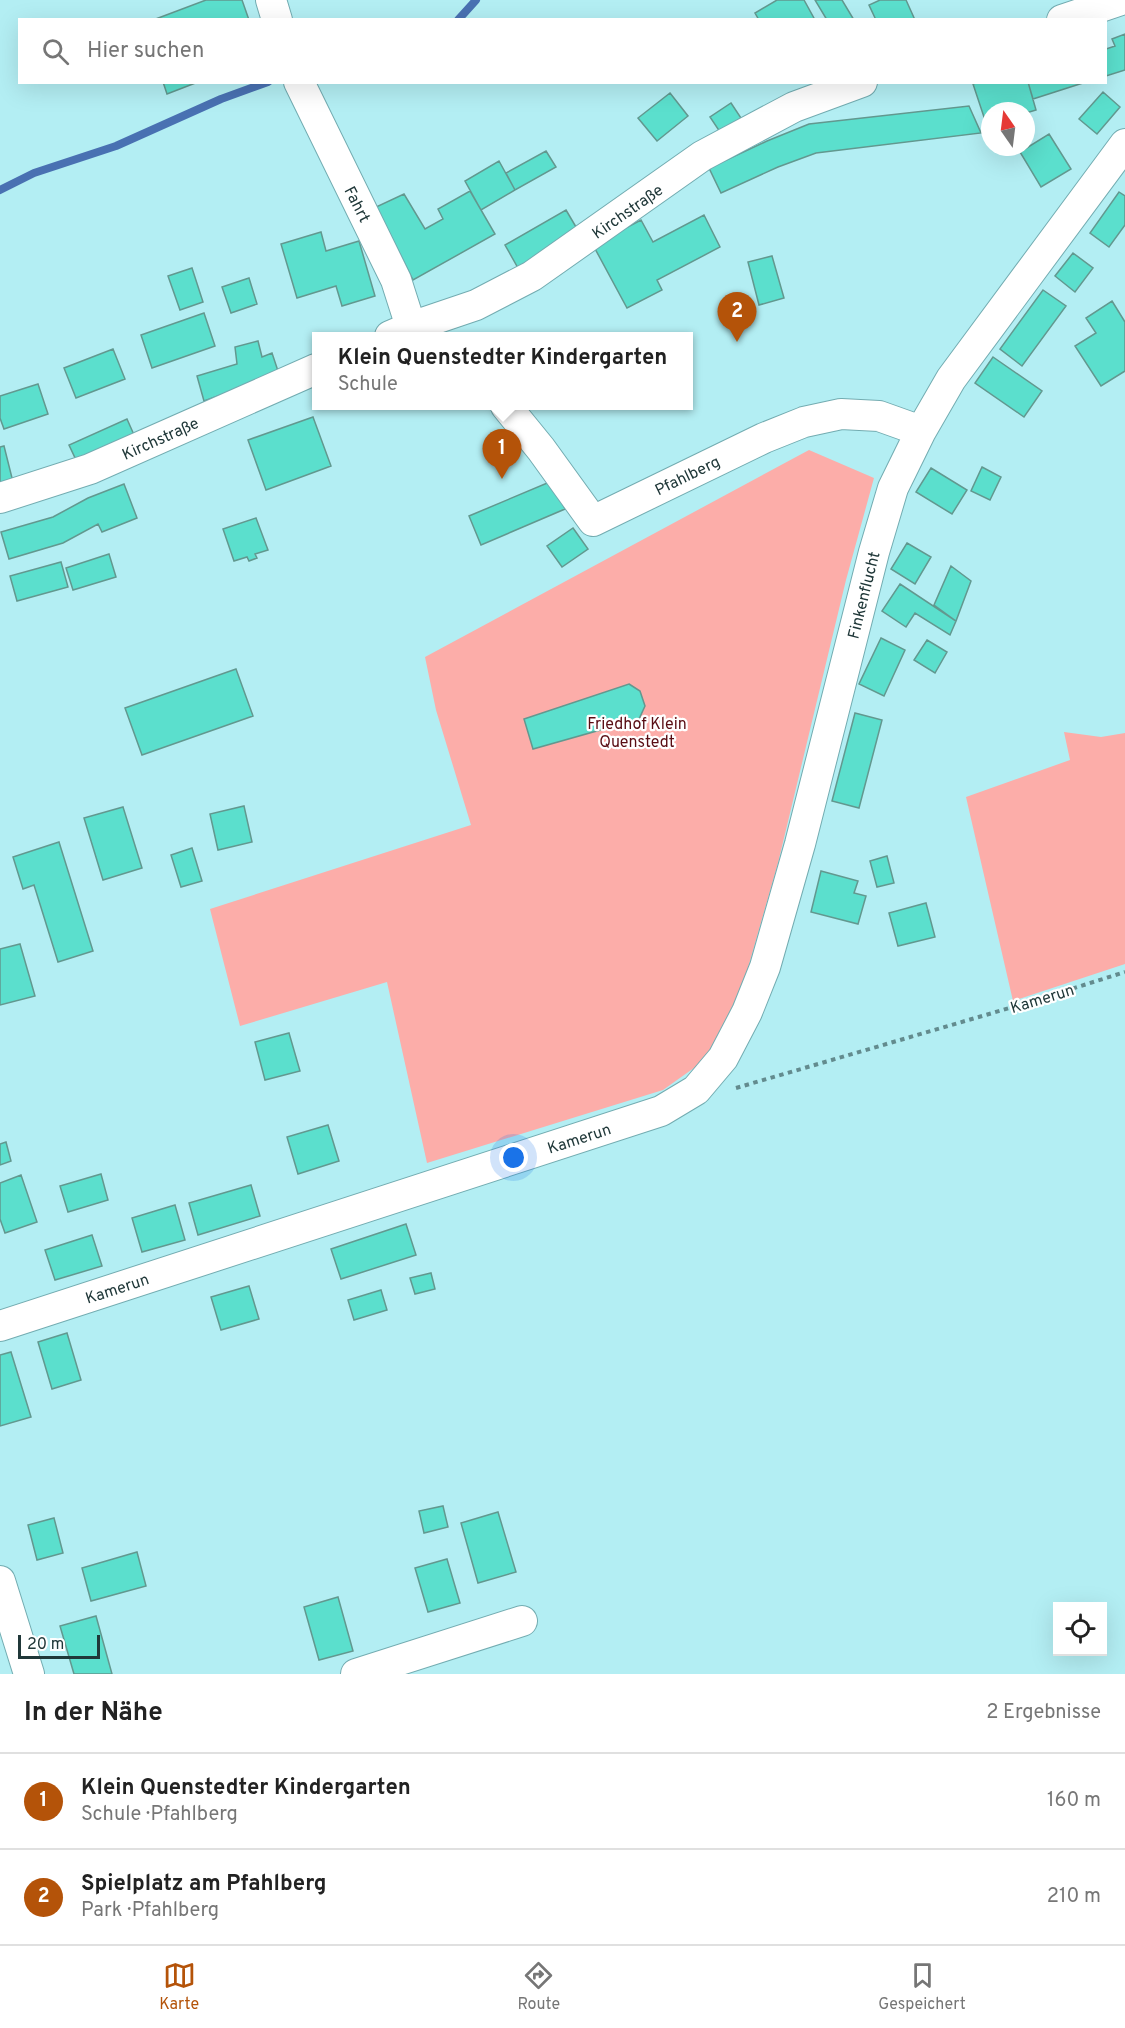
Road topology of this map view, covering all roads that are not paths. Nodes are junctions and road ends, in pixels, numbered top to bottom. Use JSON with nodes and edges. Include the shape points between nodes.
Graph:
{"nodes":[{"id":1,"x":271,"y":0,"type":"edge"},
{"id":2,"x":1121,"y":0,"type":"edge"},
{"id":3,"x":276,"y":18,"type":"edge"},
{"id":4,"x":1068,"y":18,"type":"edge"},
{"id":5,"x":299,"y":84,"type":"edge"},
{"id":6,"x":857,"y":84,"type":"edge"},
{"id":7,"x":1125,"y":144,"type":"edge"},
{"id":8,"x":422,"y":330,"type":"edge"},
{"id":9,"x":312,"y":371,"type":"edge"},
{"id":10,"x":510,"y":410,"type":"edge"},
{"id":11,"x":921,"y":430,"type":"junction"},
{"id":12,"x":0,"y":498,"type":"edge"},
{"id":13,"x":696,"y":1090,"type":"joint"},
{"id":14,"x":0,"y":1326,"type":"edge"},
{"id":15,"x":0,"y":1581,"type":"edge"},
{"id":16,"x":522,"y":1621,"type":"dead end"},
{"id":17,"x":29,"y":1674,"type":"edge"},
{"id":18,"x":356,"y":1674,"type":"edge"}],
"edges":[{"from":1,"to":3,"type":"street"},
{"from":2,"to":4,"type":"street"},
{"from":5,"to":8,"type":"street","name":"Fahrt"},
{"from":6,"to":8,"type":"street","name":"Kirchstraße","via":[[794,107],[742,133],[702,156],[532,276]]},
{"from":7,"to":11,"type":"street","name":"Finkenflucht","via":[[951,379]]},
{"from":9,"to":12,"type":"street","name":"Kirchstraße","via":[[90,469]]},
{"from":10,"to":11,"type":"street","name":"Pfahlberg","via":[[593,521],[804,422],[841,414],[879,416]]},
{"from":11,"to":13,"type":"street","name":"Finkenflucht","via":[[893,488],[874,552],[765,966],[723,1058]]},
{"from":13,"to":14,"type":"street","name":"Kamerun","via":[[661,1111]]},
{"from":15,"to":17,"type":"street"},
{"from":16,"to":18,"type":"street"}]}
